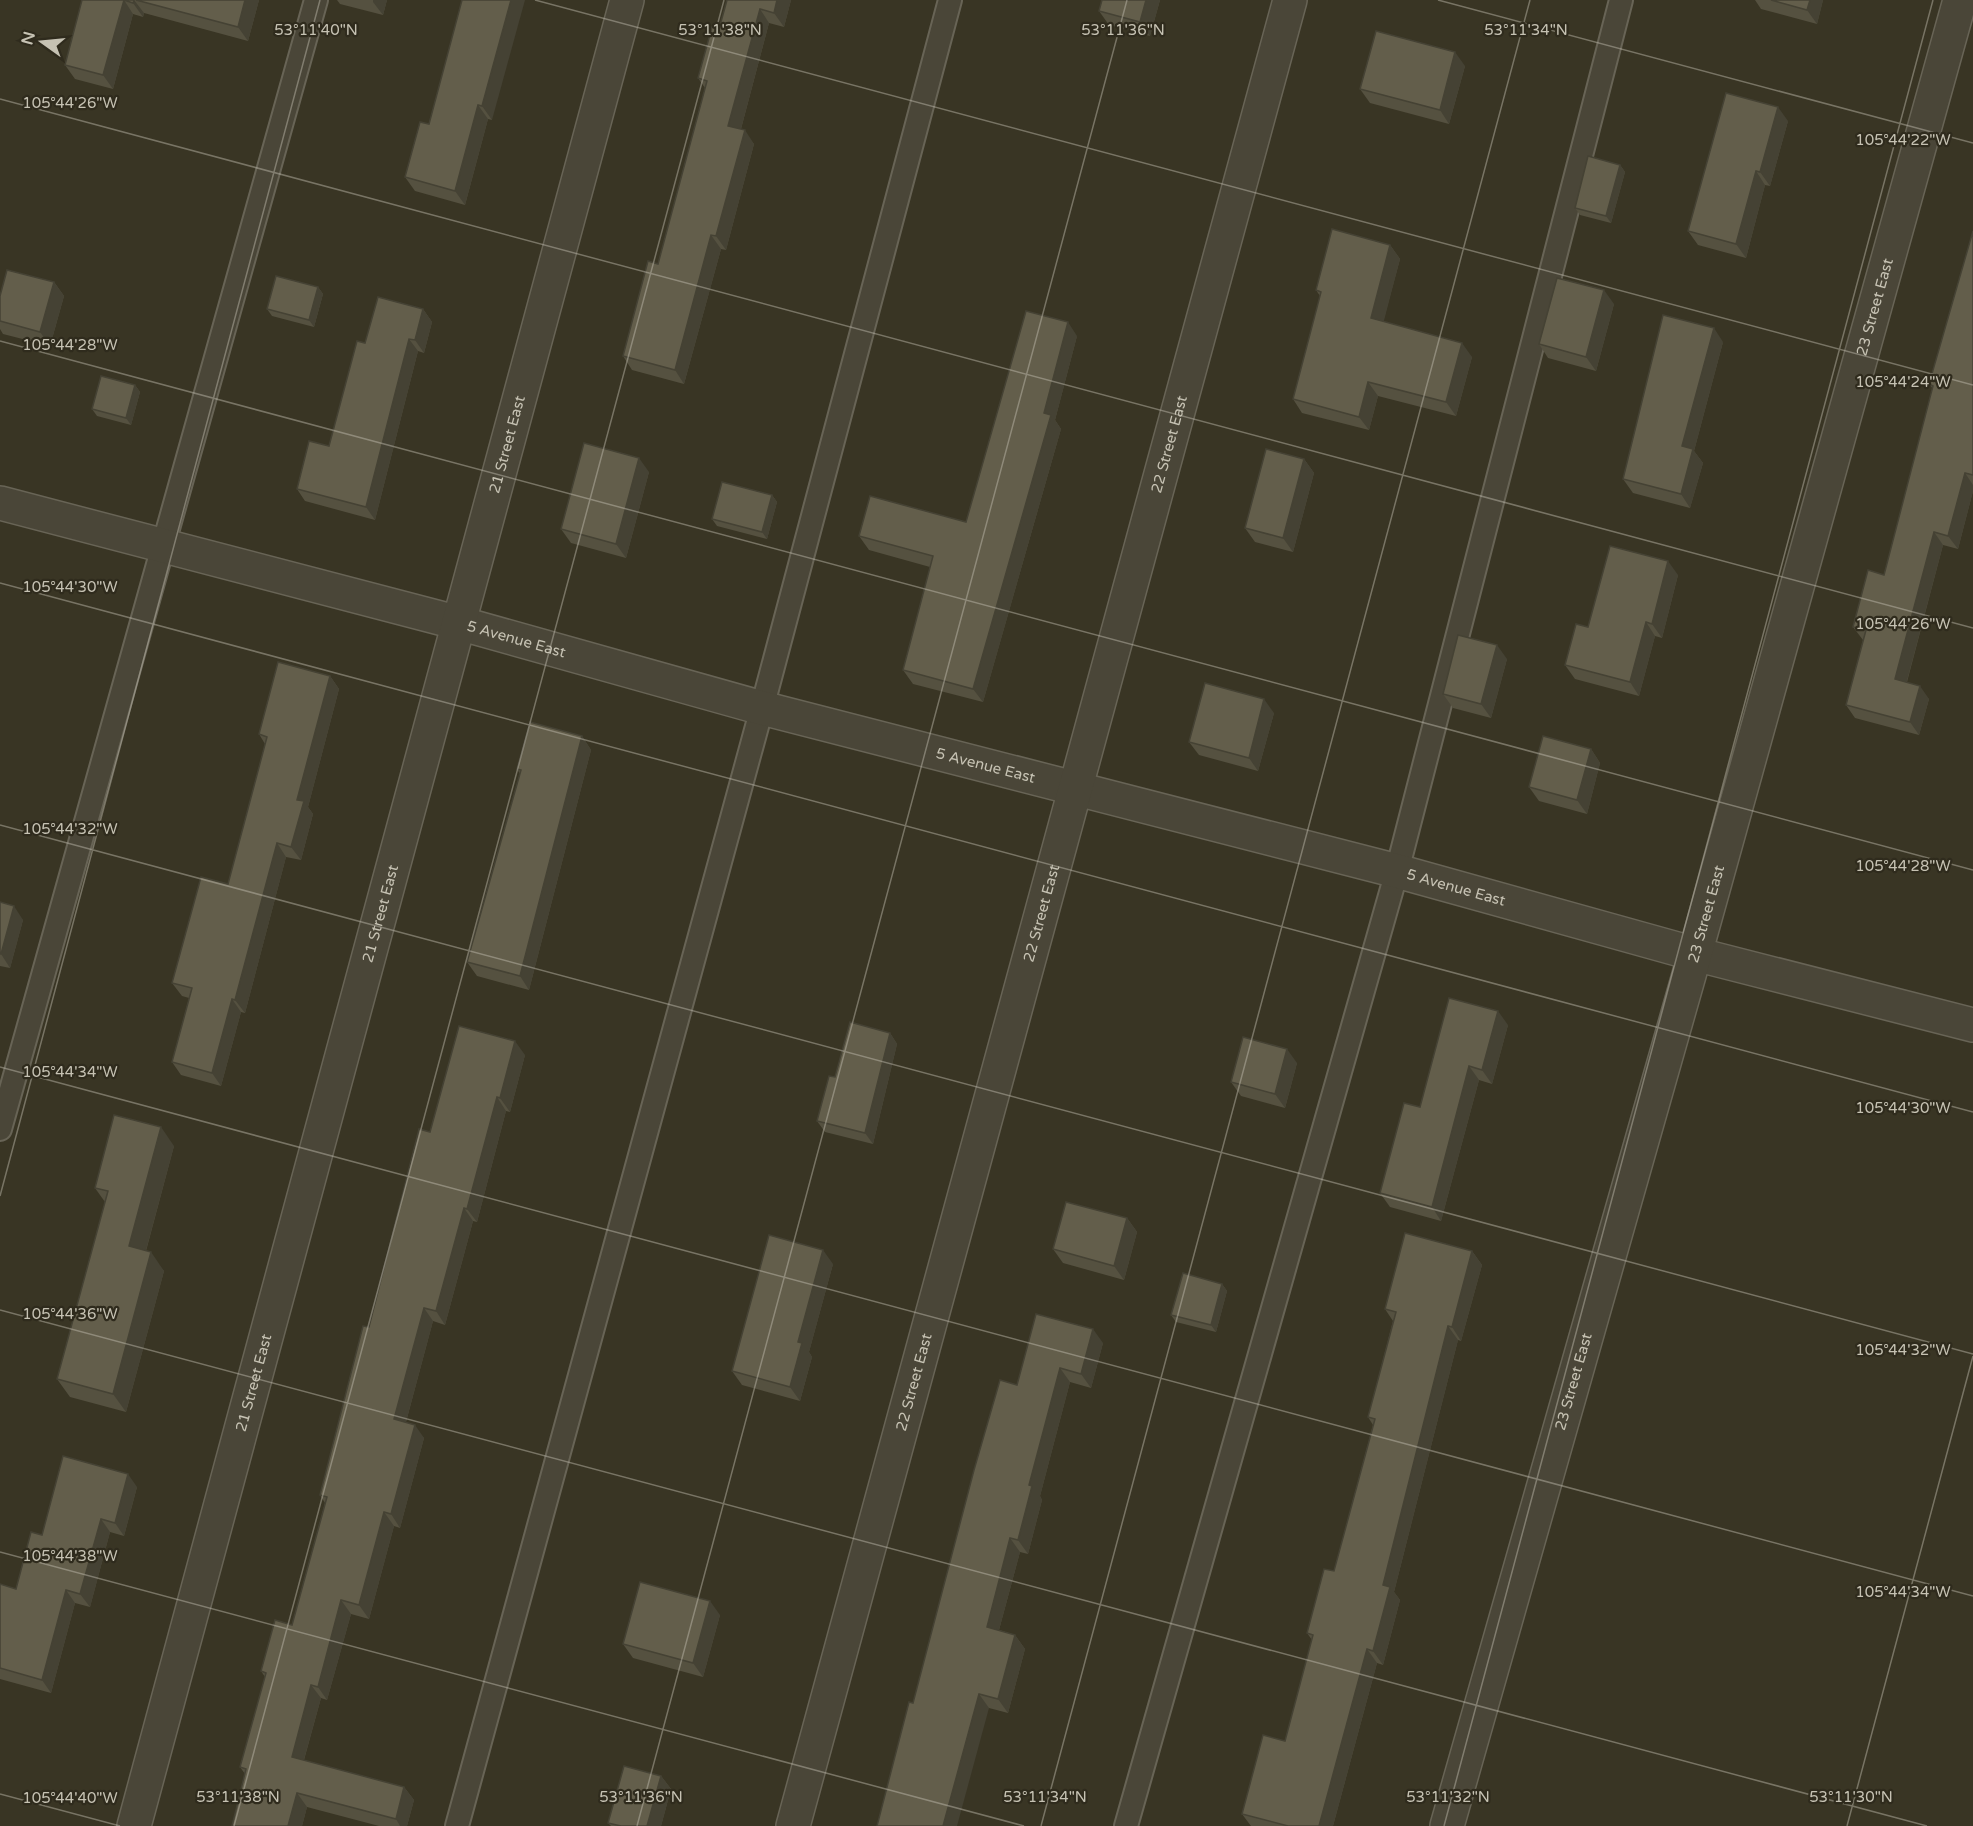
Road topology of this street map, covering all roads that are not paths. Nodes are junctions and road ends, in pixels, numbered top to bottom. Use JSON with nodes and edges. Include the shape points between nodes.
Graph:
{"nodes":[{"id":1,"x":316,"y":0,"type":"edge"},
{"id":2,"x":627,"y":0,"type":"edge"},
{"id":3,"x":950,"y":0,"type":"edge"},
{"id":4,"x":1290,"y":0,"type":"edge"},
{"id":5,"x":1621,"y":0,"type":"edge"},
{"id":6,"x":1960,"y":0,"type":"edge"},
{"id":7,"x":0,"y":503,"type":"edge"},
{"id":8,"x":162,"y":546,"type":"junction"},
{"id":9,"x":459,"y":623,"type":"junction"},
{"id":10,"x":762,"y":708,"type":"junction"},
{"id":11,"x":1074,"y":788,"type":"junction"},
{"id":12,"x":1397,"y":871,"type":"junction"},
{"id":13,"x":1695,"y":954,"type":"junction"},
{"id":14,"x":1973,"y":1025,"type":"edge"},
{"id":15,"x":0,"y":1129,"type":"edge"},
{"id":16,"x":134,"y":1826,"type":"edge"},
{"id":17,"x":457,"y":1826,"type":"edge"},
{"id":18,"x":793,"y":1826,"type":"edge"},
{"id":19,"x":1125,"y":1826,"type":"edge"},
{"id":20,"x":1446,"y":1826,"type":"edge"}],
"edges":[{"from":1,"to":8,"type":"lane"},
{"from":2,"to":9,"type":"street","name":"21 Street East"},
{"from":3,"to":10,"type":"lane"},
{"from":4,"to":11,"type":"street","name":"22 Street East"},
{"from":5,"to":12,"type":"lane"},
{"from":6,"to":13,"type":"street","name":"23 Street East"},
{"from":7,"to":8,"type":"street","name":"5 Avenue East"},
{"from":8,"to":9,"type":"street","name":"5 Avenue East"},
{"from":8,"to":15,"type":"lane"},
{"from":9,"to":10,"type":"street","name":"5 Avenue East"},
{"from":9,"to":16,"type":"street","name":"21 Street East"},
{"from":10,"to":11,"type":"street","name":"5 Avenue East"},
{"from":10,"to":17,"type":"lane"},
{"from":11,"to":12,"type":"street","name":"5 Avenue East"},
{"from":11,"to":18,"type":"street","name":"22 Street East"},
{"from":12,"to":13,"type":"street","name":"5 Avenue East"},
{"from":12,"to":19,"type":"lane"},
{"from":13,"to":14,"type":"street","name":"5 Avenue East"},
{"from":13,"to":20,"type":"street","name":"23 Street East"}]}
